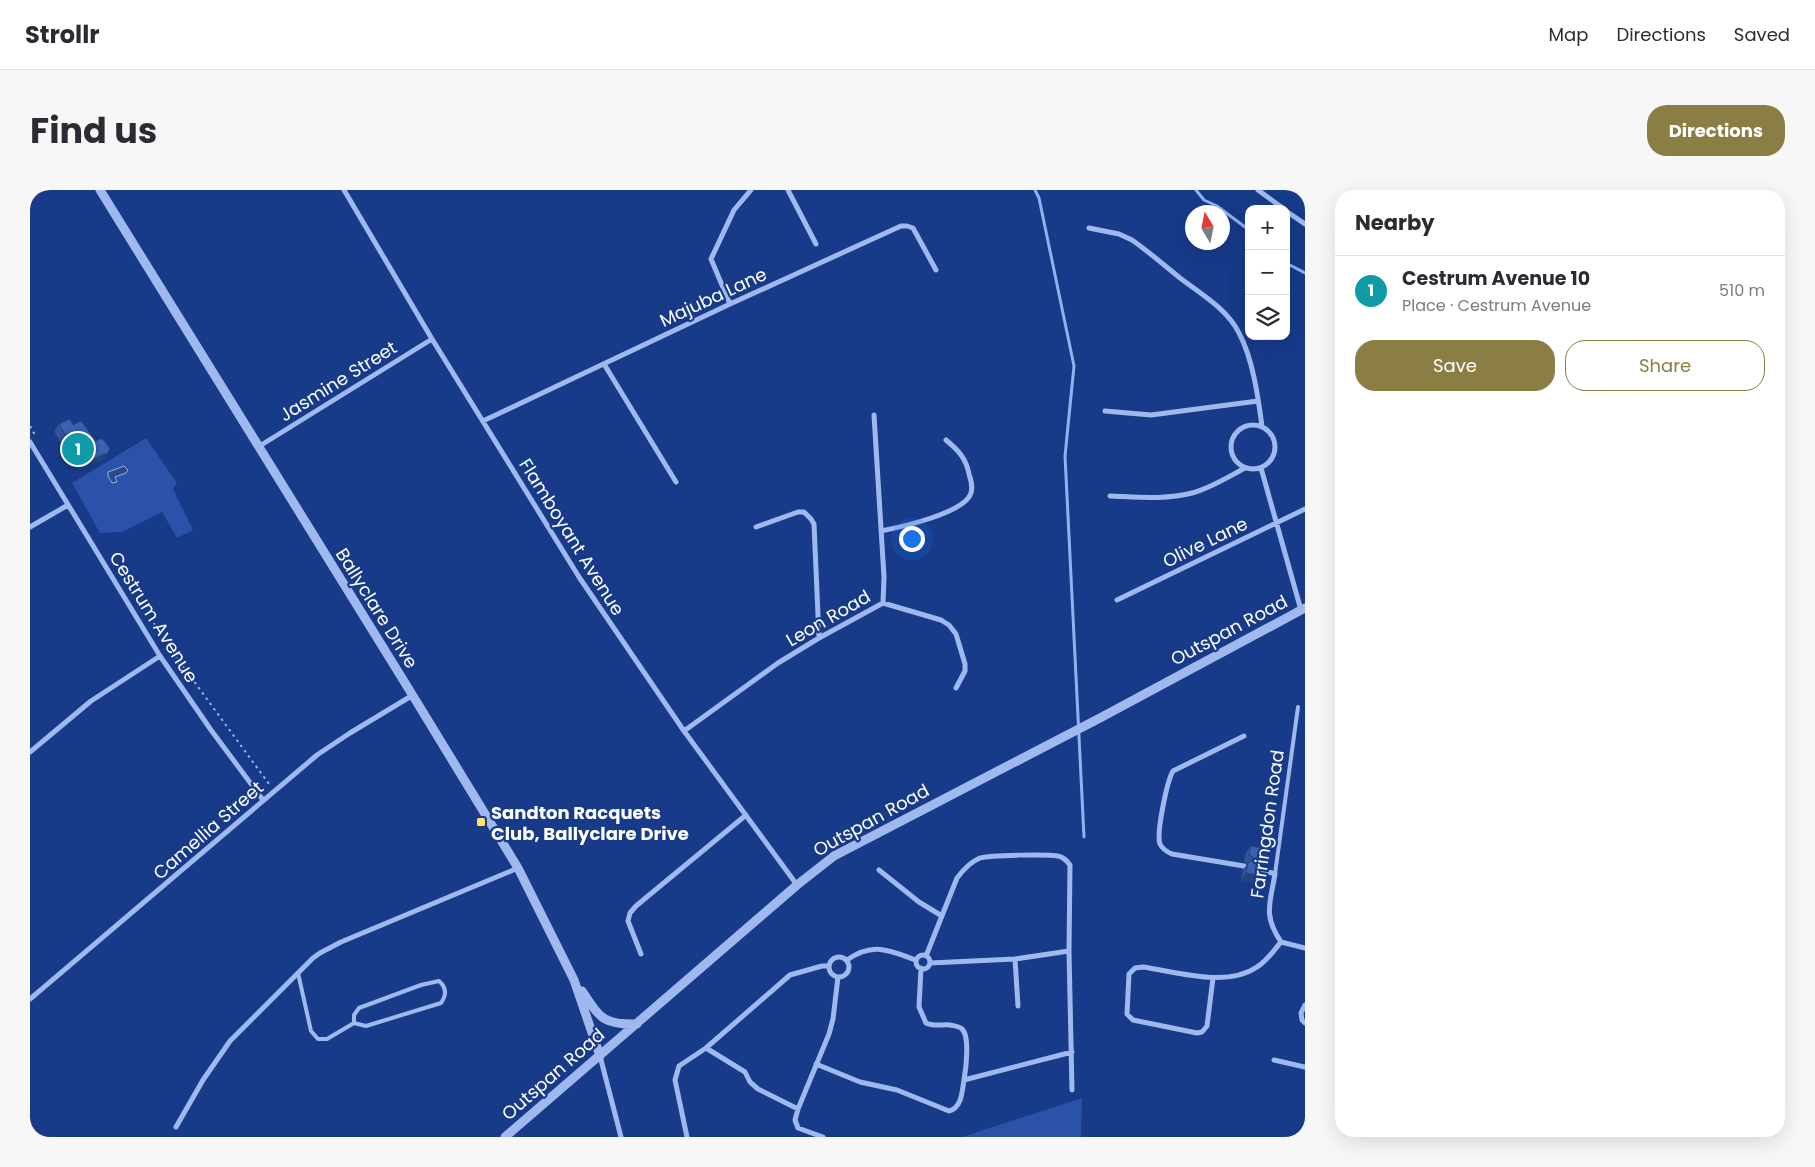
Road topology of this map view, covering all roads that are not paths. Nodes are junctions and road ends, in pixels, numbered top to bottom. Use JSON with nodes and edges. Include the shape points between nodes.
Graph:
{"nodes":[{"id":1,"x":100,"y":190,"type":"edge"},
{"id":2,"x":344,"y":190,"type":"edge"},
{"id":3,"x":752,"y":190,"type":"edge"},
{"id":4,"x":788,"y":190,"type":"edge"},
{"id":5,"x":1258,"y":190,"type":"edge"},
{"id":6,"x":1278,"y":205,"type":"edge"},
{"id":7,"x":1290,"y":214,"type":"edge"},
{"id":8,"x":1305,"y":224,"type":"edge"},
{"id":9,"x":1089,"y":228,"type":"dead end"},
{"id":10,"x":816,"y":244,"type":"dead end"},
{"id":11,"x":936,"y":270,"type":"dead end"},
{"id":12,"x":730,"y":304,"type":"junction"},
{"id":13,"x":432,"y":339,"type":"junction"},
{"id":14,"x":604,"y":364,"type":"junction"},
{"id":15,"x":1258,"y":401,"type":"junction"},
{"id":16,"x":1105,"y":411,"type":"dead end"},
{"id":17,"x":874,"y":415,"type":"dead end"},
{"id":18,"x":483,"y":421,"type":"junction"},
{"id":19,"x":1262,"y":426,"type":"junction"},
{"id":20,"x":946,"y":440,"type":"dead end"},
{"id":21,"x":30,"y":442,"type":"edge"},
{"id":22,"x":258,"y":447,"type":"junction"},
{"id":23,"x":1245,"y":468,"type":"junction"},
{"id":24,"x":1261,"y":468,"type":"junction"},
{"id":25,"x":676,"y":482,"type":"dead end"},
{"id":26,"x":1110,"y":496,"type":"dead end"},
{"id":27,"x":68,"y":505,"type":"junction"},
{"id":28,"x":1305,"y":509,"type":"edge"},
{"id":29,"x":1276,"y":524,"type":"junction"},
{"id":30,"x":30,"y":527,"type":"edge"},
{"id":31,"x":756,"y":527,"type":"dead end"},
{"id":32,"x":881,"y":531,"type":"junction"},
{"id":33,"x":1117,"y":600,"type":"dead end"},
{"id":34,"x":882,"y":603,"type":"junction"},
{"id":35,"x":1303,"y":609,"type":"edge"},
{"id":36,"x":819,"y":638,"type":"junction"},
{"id":37,"x":160,"y":656,"type":"junction"},
{"id":38,"x":956,"y":688,"type":"dead end"},
{"id":39,"x":413,"y":695,"type":"junction"},
{"id":40,"x":1298,"y":707,"type":"dead end"},
{"id":41,"x":684,"y":731,"type":"junction"},
{"id":42,"x":1244,"y":736,"type":"dead end"},
{"id":43,"x":30,"y":752,"type":"edge"},
{"id":44,"x":263,"y":800,"type":"junction"},
{"id":45,"x":746,"y":815,"type":"junction"},
{"id":46,"x":1244,"y":866,"type":"dead end"},
{"id":47,"x":518,"y":868,"type":"junction"},
{"id":48,"x":1256,"y":868,"type":"edge"},
{"id":49,"x":879,"y":870,"type":"dead end"},
{"id":50,"x":1275,"y":874,"type":"junction"},
{"id":51,"x":798,"y":885,"type":"junction"},
{"id":52,"x":942,"y":916,"type":"junction"},
{"id":53,"x":1282,"y":942,"type":"junction"},
{"id":54,"x":1305,"y":948,"type":"edge"},
{"id":55,"x":1069,"y":951,"type":"junction"},
{"id":56,"x":641,"y":954,"type":"dead end"},
{"id":57,"x":926,"y":956,"type":"junction"},
{"id":58,"x":1015,"y":959,"type":"junction"},
{"id":59,"x":846,"y":960,"type":"junction"},
{"id":60,"x":916,"y":960,"type":"junction"},
{"id":61,"x":930,"y":962,"type":"junction"},
{"id":62,"x":829,"y":966,"type":"junction"},
{"id":63,"x":921,"y":968,"type":"junction"},
{"id":64,"x":298,"y":973,"type":"junction"},
{"id":65,"x":838,"y":977,"type":"junction"},
{"id":66,"x":1213,"y":978,"type":"junction"},
{"id":67,"x":574,"y":980,"type":"junction"},
{"id":68,"x":30,"y":999,"type":"edge"},
{"id":69,"x":1305,"y":1005,"type":"edge"},
{"id":70,"x":1018,"y":1006,"type":"dead end"},
{"id":71,"x":354,"y":1023,"type":"junction"},
{"id":72,"x":1305,"y":1023,"type":"edge"},
{"id":73,"x":637,"y":1024,"type":"junction"},
{"id":74,"x":706,"y":1048,"type":"junction"},
{"id":75,"x":1072,"y":1052,"type":"junction"},
{"id":76,"x":600,"y":1056,"type":"junction"},
{"id":77,"x":1274,"y":1060,"type":"dead end"},
{"id":78,"x":816,"y":1064,"type":"junction"},
{"id":79,"x":1305,"y":1067,"type":"edge"},
{"id":80,"x":964,"y":1080,"type":"junction"},
{"id":81,"x":1072,"y":1090,"type":"dead end"},
{"id":82,"x":798,"y":1110,"type":"junction"},
{"id":83,"x":176,"y":1127,"type":"dead end"},
{"id":84,"x":505,"y":1137,"type":"edge"},
{"id":85,"x":621,"y":1137,"type":"edge"},
{"id":86,"x":687,"y":1137,"type":"edge"},
{"id":87,"x":822,"y":1137,"type":"edge"}],
"edges":[{"from":1,"to":22,"type":"street","name":"Ballyclare Drive"},
{"from":2,"to":13,"type":"street","name":"Flamboyant Avenue"},
{"from":3,"to":12,"type":"street","via":[[734,210],[711,259]]},
{"from":4,"to":10,"type":"street"},
{"from":5,"to":6,"type":"street"},
{"from":7,"to":8,"type":"street"},
{"from":9,"to":15,"type":"street","via":[[1132,240],[1226,316],[1246,348]]},
{"from":11,"to":12,"type":"street","name":"Majuba Lane","via":[[913,228],[901,226]]},
{"from":12,"to":14,"type":"street","name":"Majuba Lane"},
{"from":13,"to":18,"type":"street","name":"Flamboyant Avenue"},
{"from":13,"to":22,"type":"street","name":"Jasmine Street"},
{"from":14,"to":18,"type":"street","name":"Majuba Lane"},
{"from":14,"to":25,"type":"street"},
{"from":15,"to":16,"type":"street","via":[[1151,415]]},
{"from":15,"to":19,"type":"street"},
{"from":17,"to":32,"type":"street","name":"Leon Road"},
{"from":18,"to":41,"type":"street","name":"Flamboyant Avenue","via":[[579,577]]},
{"from":19,"to":23,"type":"street","via":[[1245,426],[1238,430],[1230,443],[1233,458]]},
{"from":19,"to":24,"type":"street","via":[[1270,433],[1276,446],[1272,459]]},
{"from":20,"to":32,"type":"street","via":[[966,462],[972,485],[968,498],[962,504],[918,523]]},
{"from":21,"to":27,"type":"street","name":"Cestrum Avenue"},
{"from":22,"to":39,"type":"street","name":"Ballyclare Drive"},
{"from":23,"to":24,"type":"street"},
{"from":23,"to":26,"type":"street","via":[[1207,488],[1178,496]]},
{"from":24,"to":29,"type":"street"},
{"from":27,"to":30,"type":"street"},
{"from":27,"to":37,"type":"street","name":"Cestrum Avenue"},
{"from":28,"to":29,"type":"street","name":"Olive Lane"},
{"from":29,"to":33,"type":"street","name":"Olive Lane"},
{"from":29,"to":35,"type":"street"},
{"from":31,"to":36,"type":"street","via":[[798,512],[804,512],[812,519]]},
{"from":32,"to":34,"type":"street","name":"Leon Road"},
{"from":34,"to":36,"type":"street","name":"Leon Road"},
{"from":34,"to":38,"type":"street","via":[[949,625],[956,634],[965,664]]},
{"from":35,"to":51,"type":"street","name":"Outspan Road","via":[[840,852]]},
{"from":36,"to":41,"type":"street","name":"Leon Road","via":[[778,663]]},
{"from":37,"to":43,"type":"street","via":[[90,701]]},
{"from":37,"to":44,"type":"street","name":"Cestrum Avenue"},
{"from":39,"to":44,"type":"street","name":"Camellia Street","via":[[334,743]]},
{"from":39,"to":47,"type":"street","name":"Ballyclare Drive"},
{"from":40,"to":50,"type":"lane","name":"Farringdon Road"},
{"from":41,"to":45,"type":"street","name":"Flamboyant Avenue"},
{"from":42,"to":46,"type":"street","via":[[1173,771],[1168,782],[1159,842],[1165,851],[1172,854]]},
{"from":44,"to":68,"type":"street","name":"Camellia Street"},
{"from":45,"to":51,"type":"street","name":"Flamboyant Avenue"},
{"from":45,"to":56,"type":"street","via":[[630,913],[628,921]]},
{"from":47,"to":64,"type":"street","via":[[332,946]]},
{"from":47,"to":67,"type":"street","name":"Ballyclare Drive"},
{"from":48,"to":50,"type":"street"},
{"from":49,"to":52,"type":"street"},
{"from":50,"to":53,"type":"street","name":"Farringdon Road","via":[[1268,910]]},
{"from":51,"to":73,"type":"street","name":"Outspan Road"},
{"from":52,"to":55,"type":"street","via":[[957,878],[973,862],[989,856],[1058,856],[1070,865]]},
{"from":52,"to":57,"type":"street"},
{"from":53,"to":54,"type":"street"},
{"from":53,"to":66,"type":"street","via":[[1256,968],[1233,977]]},
{"from":55,"to":58,"type":"street"},
{"from":55,"to":75,"type":"street"},
{"from":57,"to":60,"type":"street"},
{"from":57,"to":61,"type":"street"},
{"from":58,"to":61,"type":"street"},
{"from":58,"to":70,"type":"street"},
{"from":59,"to":60,"type":"street","via":[[867,950],[884,948]]},
{"from":59,"to":62,"type":"street","via":[[836,958]]},
{"from":59,"to":65,"type":"street","via":[[848,971]]},
{"from":60,"to":63,"type":"street"},
{"from":61,"to":63,"type":"street"},
{"from":62,"to":65,"type":"street"},
{"from":62,"to":74,"type":"street","via":[[790,975]]},
{"from":63,"to":80,"type":"street","via":[[919,1007],[926,1024],[959,1027],[965,1034]]},
{"from":64,"to":71,"type":"lane","via":[[311,1031],[318,1039],[327,1038]]},
{"from":64,"to":83,"type":"street","via":[[230,1041]]},
{"from":65,"to":78,"type":"street","via":[[833,1019]]},
{"from":66,"to":66,"type":"street","via":[[1135,968],[1129,974],[1127,1014],[1133,1020],[1202,1032],[1207,1026]]},
{"from":67,"to":73,"type":"street","via":[[603,1019]]},
{"from":67,"to":76,"type":"street","name":"Ballyclare Drive"},
{"from":69,"to":72,"type":"street","via":[[1301,1012]]},
{"from":71,"to":71,"type":"lane","via":[[358,1008],[421,984],[439,982],[445,990],[441,1003],[366,1026]]},
{"from":73,"to":76,"type":"street","name":"Outspan Road"},
{"from":74,"to":82,"type":"street","via":[[745,1072],[758,1089]]},
{"from":74,"to":86,"type":"street","via":[[679,1066],[676,1074]]},
{"from":75,"to":80,"type":"street"},
{"from":75,"to":81,"type":"street"},
{"from":76,"to":84,"type":"street","name":"Outspan Road"},
{"from":76,"to":85,"type":"street"},
{"from":77,"to":79,"type":"street"},
{"from":78,"to":80,"type":"street","via":[[949,1111],[958,1106]]},
{"from":78,"to":82,"type":"street"},
{"from":82,"to":87,"type":"street","via":[[795,1120],[798,1128]]}]}
